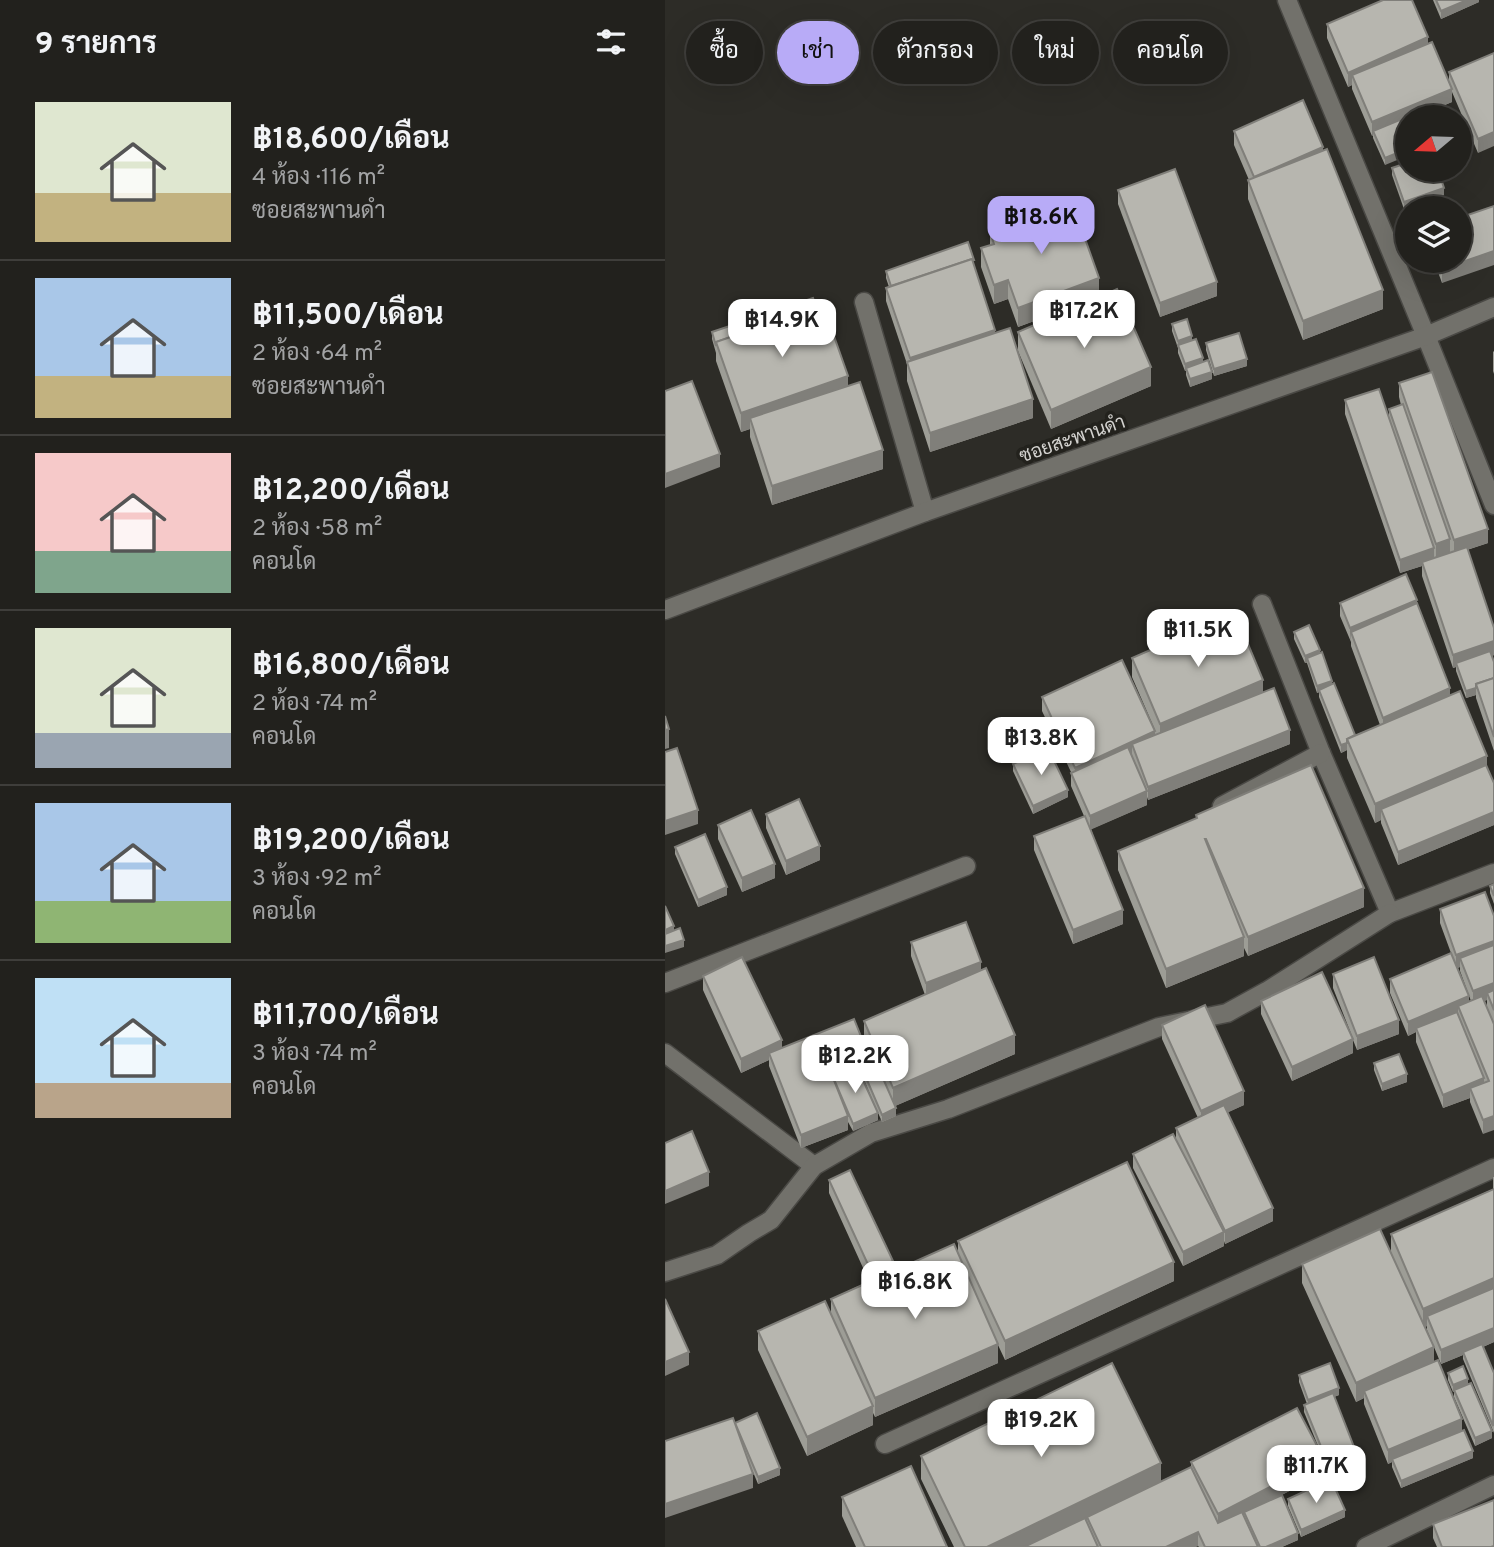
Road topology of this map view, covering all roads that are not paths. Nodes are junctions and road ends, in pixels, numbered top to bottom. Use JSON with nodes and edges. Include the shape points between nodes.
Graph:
{"nodes":[{"id":1,"x":1287,"y":0,"type":"edge"},
{"id":2,"x":864,"y":302,"type":"dead end"},
{"id":3,"x":1494,"y":307,"type":"edge"},
{"id":4,"x":1426,"y":336,"type":"junction"},
{"id":5,"x":1494,"y":505,"type":"edge"},
{"id":6,"x":925,"y":512,"type":"junction"},
{"id":7,"x":1262,"y":604,"type":"dead end"},
{"id":8,"x":665,"y":610,"type":"edge"},
{"id":9,"x":1321,"y":752,"type":"junction"},
{"id":10,"x":1212,"y":812,"type":"edge"},
{"id":11,"x":965,"y":866,"type":"dead end"},
{"id":12,"x":1494,"y":873,"type":"edge"},
{"id":13,"x":1390,"y":913,"type":"junction"},
{"id":14,"x":665,"y":983,"type":"edge"},
{"id":15,"x":665,"y":1052,"type":"edge"},
{"id":16,"x":814,"y":1166,"type":"junction"},
{"id":17,"x":1494,"y":1168,"type":"edge"},
{"id":18,"x":665,"y":1272,"type":"edge"},
{"id":19,"x":885,"y":1444,"type":"dead end"},
{"id":20,"x":1494,"y":1485,"type":"edge"},
{"id":21,"x":1366,"y":1547,"type":"edge"}],
"edges":[{"from":1,"to":4,"type":"street"},
{"from":2,"to":6,"type":"street"},
{"from":3,"to":4,"type":"street","name":"ซอยสะพานดำ"},
{"from":4,"to":5,"type":"street"},
{"from":4,"to":6,"type":"street","name":"ซอยสะพานดำ"},
{"from":6,"to":8,"type":"street","name":"ซอยสะพานดำ"},
{"from":7,"to":9,"type":"street"},
{"from":9,"to":10,"type":"street"},
{"from":9,"to":13,"type":"street"},
{"from":11,"to":14,"type":"street"},
{"from":12,"to":13,"type":"street"},
{"from":13,"to":16,"type":"street","via":[[1227,1013],[1159,1027],[948,1109],[871,1133]]},
{"from":15,"to":16,"type":"street"},
{"from":16,"to":18,"type":"street","via":[[771,1220],[717,1255]]},
{"from":17,"to":19,"type":"street"},
{"from":20,"to":21,"type":"street"}]}
